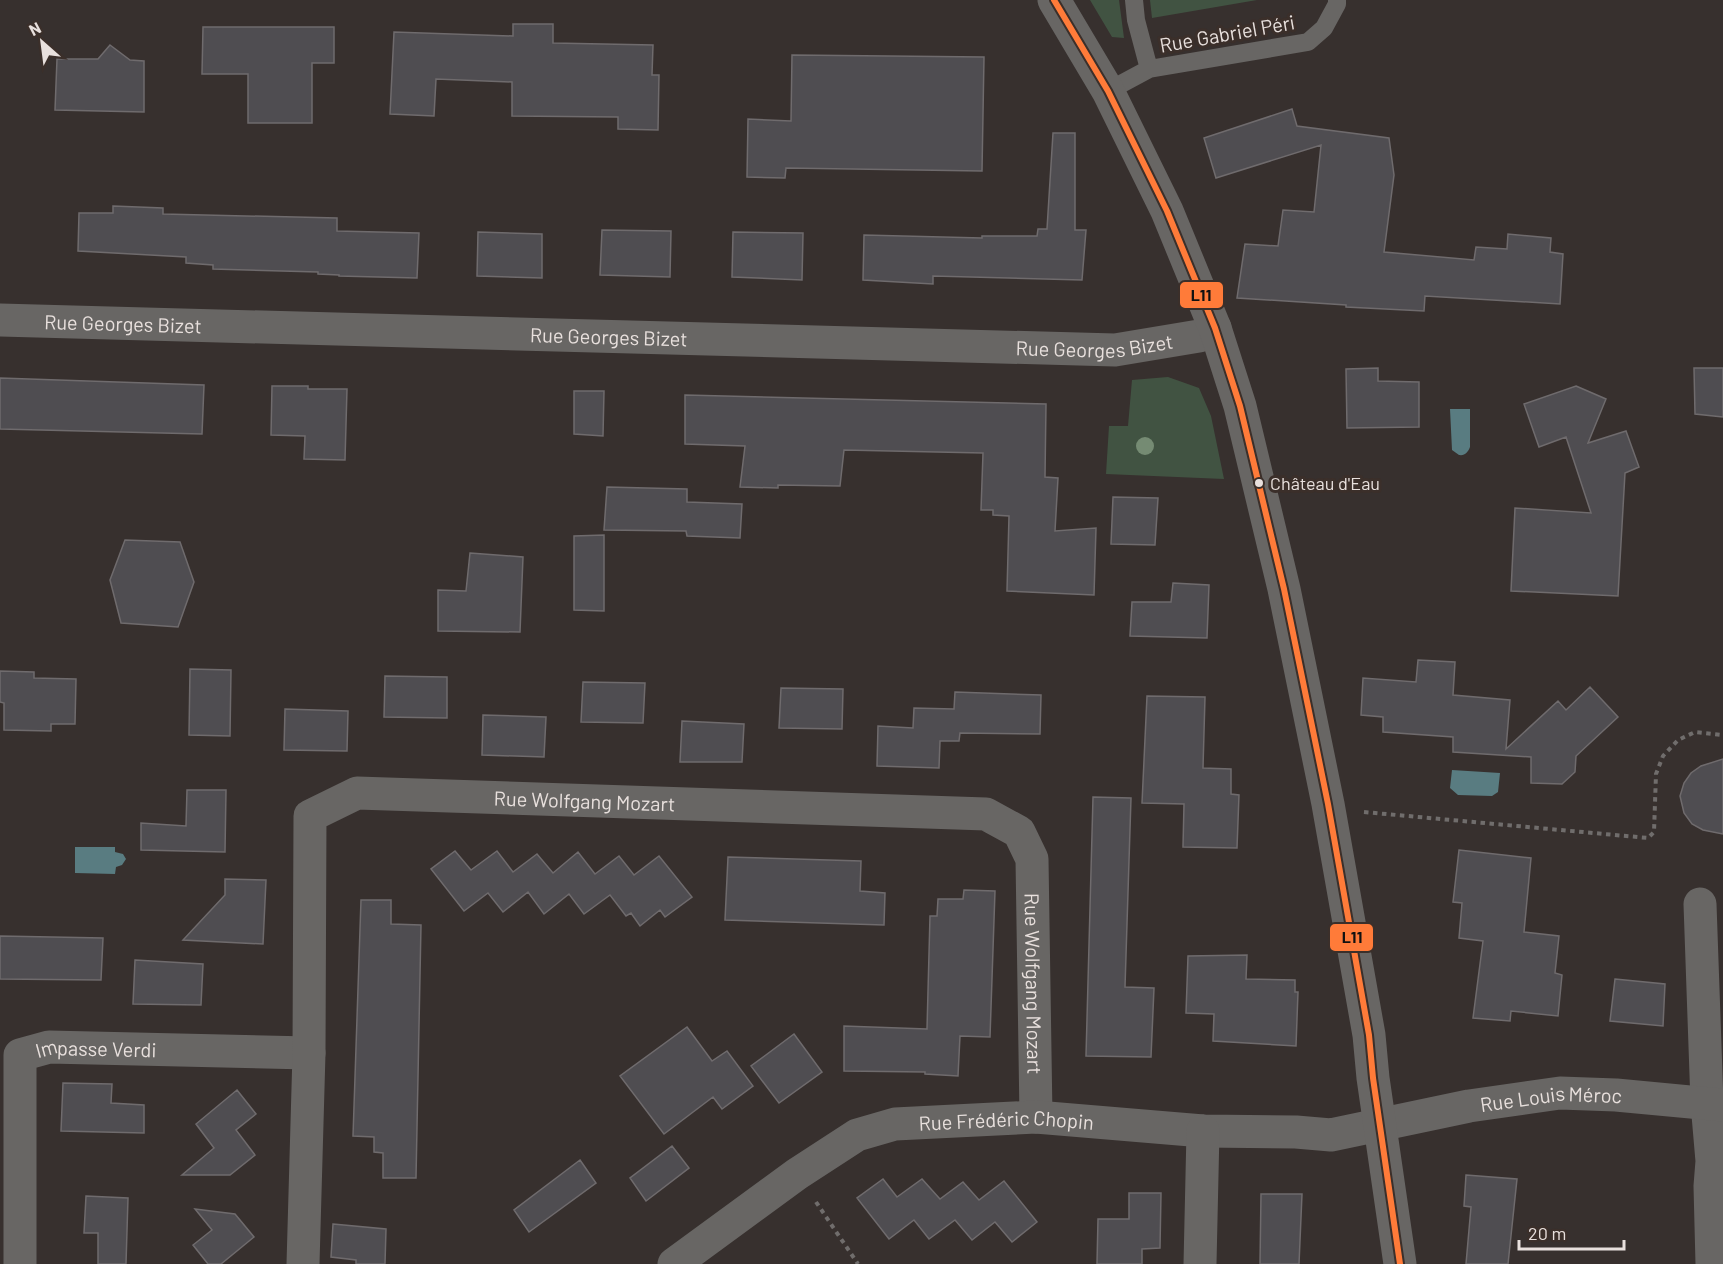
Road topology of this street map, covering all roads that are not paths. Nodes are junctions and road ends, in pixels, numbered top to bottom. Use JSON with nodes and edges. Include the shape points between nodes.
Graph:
{"nodes":[{"id":1,"x":1054,"y":0,"type":"edge"},
{"id":2,"x":1134,"y":0,"type":"edge"},
{"id":3,"x":1337,"y":0,"type":"edge"},
{"id":4,"x":1149,"y":69,"type":"junction"},
{"id":5,"x":1108,"y":91,"type":"junction"},
{"id":6,"x":0,"y":320,"type":"edge"},
{"id":7,"x":1215,"y":328,"type":"junction"},
{"id":8,"x":1700,"y":904,"type":"dead end"},
{"id":9,"x":309,"y":1053,"type":"junction"},
{"id":10,"x":1715,"y":1104,"type":"edge"},
{"id":11,"x":1036,"y":1116,"type":"junction"},
{"id":12,"x":1380,"y":1126,"type":"junction"},
{"id":13,"x":1203,"y":1131,"type":"junction"},
{"id":14,"x":20,"y":1264,"type":"edge"},
{"id":15,"x":303,"y":1264,"type":"edge"},
{"id":16,"x":674,"y":1264,"type":"edge"},
{"id":17,"x":1200,"y":1264,"type":"edge"},
{"id":18,"x":1400,"y":1264,"type":"edge"},
{"id":19,"x":1712,"y":1264,"type":"edge"}],
"edges":[{"from":1,"to":5,"type":"street"},
{"from":2,"to":4,"type":"lane"},
{"from":3,"to":4,"type":"lane","name":"Rue Gabriel Péri","via":[[1324,28],[1308,42]]},
{"from":4,"to":5,"type":"lane","name":"Rue Gabriel Péri"},
{"from":5,"to":7,"type":"street","via":[[1167,211]]},
{"from":6,"to":7,"type":"street","name":"Rue Georges Bizet","via":[[1115,350],[1199,336]]},
{"from":7,"to":12,"type":"street","via":[[1240,406],[1284,589],[1326,793],[1369,1035]]},
{"from":8,"to":10,"type":"street"},
{"from":9,"to":11,"type":"street","name":"Rue Wolfgang Mozart","via":[[309,816],[357,793],[986,814],[1019,832],[1032,859]]},
{"from":9,"to":14,"type":"street","name":"Impasse Verdi","via":[[49,1047],[20,1055]]},
{"from":9,"to":15,"type":"street","name":"Rue Wolfgang Mozart"},
{"from":10,"to":12,"type":"street","name":"Rue Louis Méroc","via":[[1560,1093]]},
{"from":10,"to":19,"type":"street","via":[[1710,1186]]},
{"from":11,"to":13,"type":"street","name":"Rue Frédéric Chopin"},
{"from":11,"to":16,"type":"street","name":"Rue Frédéric Chopin","via":[[895,1124],[857,1135]]},
{"from":12,"to":13,"type":"street","name":"Rue Frédéric Chopin","via":[[1331,1135]]},
{"from":12,"to":18,"type":"street"},
{"from":13,"to":17,"type":"street"}]}
